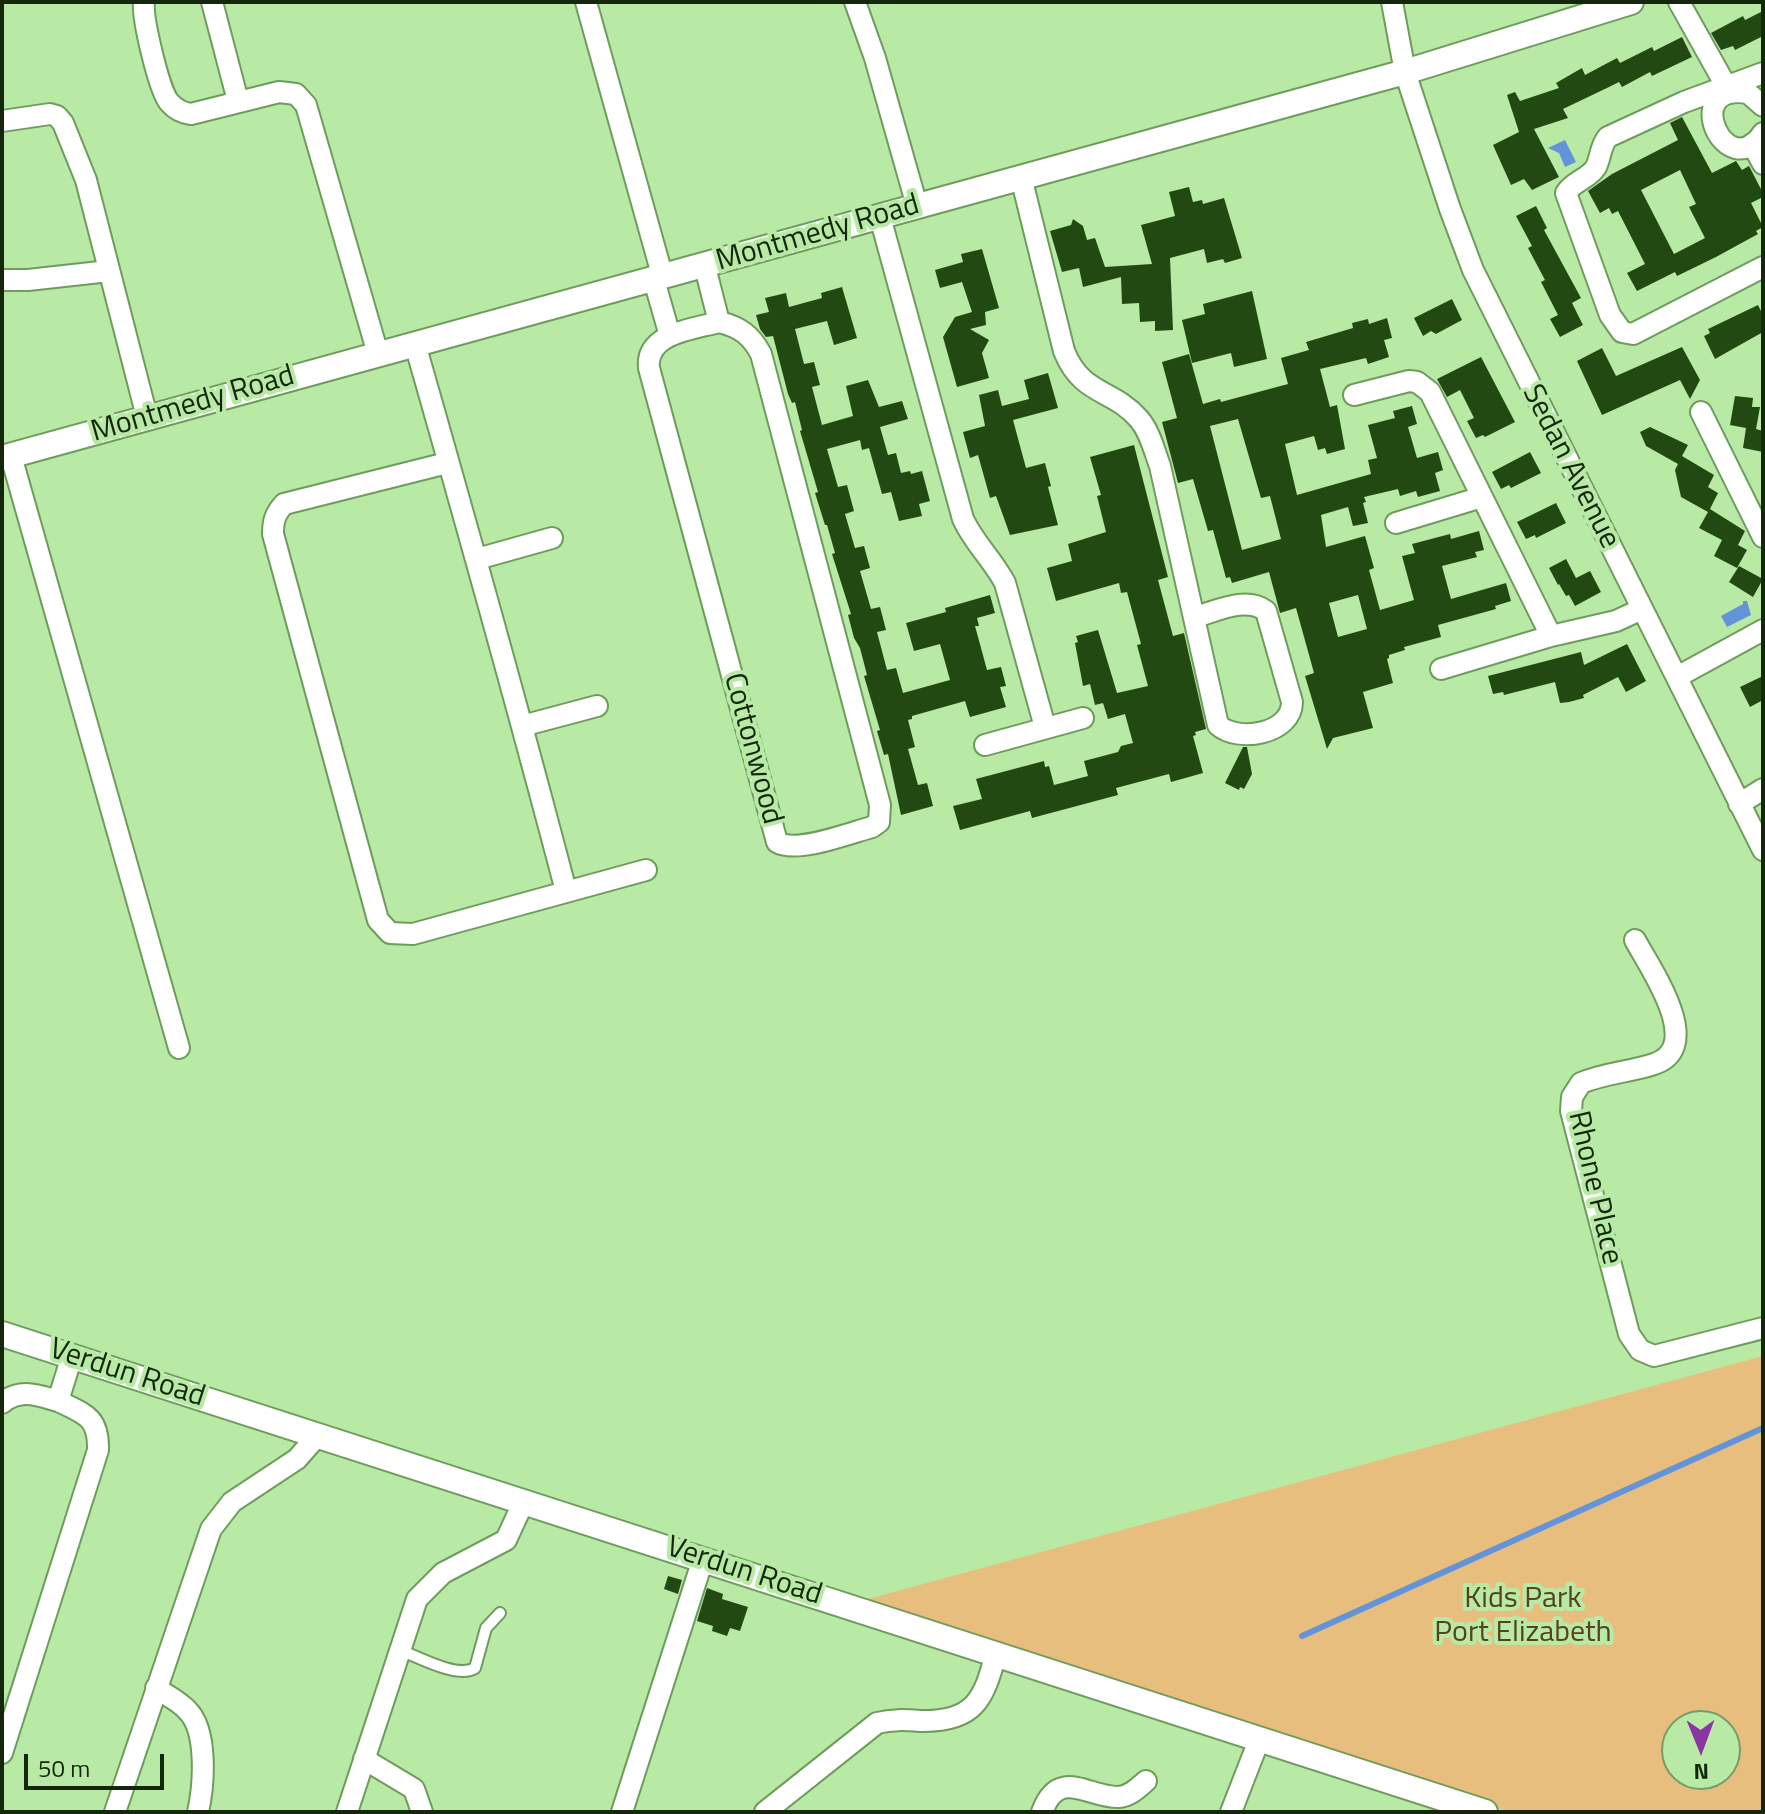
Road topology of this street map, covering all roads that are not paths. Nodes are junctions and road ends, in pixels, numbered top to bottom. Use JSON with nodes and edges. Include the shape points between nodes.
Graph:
{"nodes":[{"id":1,"x":144,"y":2,"type":"edge"},
{"id":2,"x":212,"y":2,"type":"edge"},
{"id":3,"x":586,"y":2,"type":"edge"},
{"id":4,"x":855,"y":2,"type":"edge"},
{"id":5,"x":1392,"y":2,"type":"edge"},
{"id":6,"x":1631,"y":2,"type":"edge"},
{"id":7,"x":1679,"y":2,"type":"edge"},
{"id":8,"x":1405,"y":72,"type":"junction"},
{"id":9,"x":1763,"y":73,"type":"edge"},
{"id":10,"x":1728,"y":89,"type":"junction"},
{"id":11,"x":238,"y":101,"type":"junction"},
{"id":12,"x":1763,"y":106,"type":"edge"},
{"id":13,"x":2,"y":121,"type":"edge"},
{"id":14,"x":1758,"y":138,"type":"edge"},
{"id":15,"x":1763,"y":164,"type":"edge"},
{"id":16,"x":1021,"y":177,"type":"junction"},
{"id":17,"x":917,"y":206,"type":"junction"},
{"id":18,"x":880,"y":217,"type":"junction"},
{"id":19,"x":705,"y":267,"type":"junction"},
{"id":20,"x":1763,"y":267,"type":"edge"},
{"id":21,"x":109,"y":271,"type":"junction"},
{"id":22,"x":658,"y":279,"type":"junction"},
{"id":23,"x":2,"y":280,"type":"edge"},
{"id":24,"x":719,"y":322,"type":"junction"},
{"id":25,"x":670,"y":336,"type":"junction"},
{"id":26,"x":415,"y":344,"type":"junction"},
{"id":27,"x":378,"y":354,"type":"junction"},
{"id":28,"x":1354,"y":395,"type":"dead end"},
{"id":29,"x":1701,"y":412,"type":"dead end"},
{"id":30,"x":147,"y":417,"type":"junction"},
{"id":31,"x":7,"y":457,"type":"edge"},
{"id":32,"x":447,"y":463,"type":"junction"},
{"id":33,"x":1482,"y":497,"type":"junction"},
{"id":34,"x":1396,"y":523,"type":"dead end"},
{"id":35,"x":1763,"y":537,"type":"edge"},
{"id":36,"x":552,"y":538,"type":"dead end"},
{"id":37,"x":477,"y":559,"type":"junction"},
{"id":38,"x":1642,"y":609,"type":"junction"},
{"id":39,"x":1195,"y":617,"type":"junction"},
{"id":40,"x":1763,"y":630,"type":"edge"},
{"id":41,"x":1551,"y":636,"type":"junction"},
{"id":42,"x":1441,"y":669,"type":"dead end"},
{"id":43,"x":1677,"y":677,"type":"junction"},
{"id":44,"x":597,"y":706,"type":"dead end"},
{"id":45,"x":1083,"y":718,"type":"dead end"},
{"id":46,"x":522,"y":726,"type":"junction"},
{"id":47,"x":1045,"y":727,"type":"junction"},
{"id":48,"x":985,"y":745,"type":"dead end"},
{"id":49,"x":1763,"y":789,"type":"edge"},
{"id":50,"x":1739,"y":804,"type":"junction"},
{"id":51,"x":1763,"y":850,"type":"edge"},
{"id":52,"x":646,"y":870,"type":"dead end"},
{"id":53,"x":566,"y":891,"type":"junction"},
{"id":54,"x":1635,"y":940,"type":"dead end"},
{"id":55,"x":179,"y":1048,"type":"dead end"},
{"id":56,"x":1763,"y":1328,"type":"edge"},
{"id":57,"x":2,"y":1334,"type":"edge"},
{"id":58,"x":72,"y":1356,"type":"junction"},
{"id":59,"x":58,"y":1401,"type":"junction"},
{"id":60,"x":2,"y":1403,"type":"edge"},
{"id":61,"x":318,"y":1435,"type":"junction"},
{"id":62,"x":524,"y":1501,"type":"junction"},
{"id":63,"x":703,"y":1559,"type":"junction"},
{"id":64,"x":500,"y":1613,"type":"dead end"},
{"id":65,"x":399,"y":1650,"type":"junction"},
{"id":66,"x":996,"y":1653,"type":"junction"},
{"id":67,"x":156,"y":1688,"type":"junction"},
{"id":68,"x":1259,"y":1740,"type":"junction"},
{"id":69,"x":2,"y":1753,"type":"edge"},
{"id":70,"x":364,"y":1759,"type":"junction"},
{"id":71,"x":1146,"y":1781,"type":"dead end"},
{"id":72,"x":115,"y":1812,"type":"edge"},
{"id":73,"x":198,"y":1812,"type":"edge"},
{"id":74,"x":347,"y":1812,"type":"edge"},
{"id":75,"x":422,"y":1812,"type":"edge"},
{"id":76,"x":622,"y":1812,"type":"edge"},
{"id":77,"x":765,"y":1812,"type":"edge"},
{"id":78,"x":1042,"y":1812,"type":"edge"},
{"id":79,"x":1231,"y":1812,"type":"edge"},
{"id":80,"x":1485,"y":1812,"type":"edge"}],
"edges":[{"from":1,"to":11,"type":"street","via":[[143,16],[170,103],[191,114]]},
{"from":2,"to":11,"type":"street"},
{"from":3,"to":22,"type":"street"},
{"from":4,"to":17,"type":"street"},
{"from":5,"to":8,"type":"street","name":"Sedan Avenue"},
{"from":6,"to":8,"type":"street","name":"Montmedy Road"},
{"from":7,"to":10,"type":"street"},
{"from":8,"to":16,"type":"street","name":"Montmedy Road"},
{"from":8,"to":38,"type":"street","name":"Sedan Avenue","via":[[1473,270]]},
{"from":9,"to":10,"type":"street"},
{"from":10,"to":12,"type":"street","via":[[1748,93]]},
{"from":10,"to":14,"type":"street","via":[[1716,104],[1714,130],[1726,143],[1744,147]]},
{"from":10,"to":20,"type":"street","via":[[1608,137],[1596,168],[1566,193],[1613,323],[1622,332],[1633,334]]},
{"from":11,"to":27,"type":"street","via":[[289,92],[306,105]]},
{"from":13,"to":21,"type":"street","via":[[50,114],[61,120],[86,180]]},
{"from":14,"to":15,"type":"street"},
{"from":16,"to":17,"type":"street","name":"Montmedy Road"},
{"from":16,"to":39,"type":"street","via":[[1071,368],[1139,418],[1152,441]]},
{"from":17,"to":18,"type":"street","name":"Montmedy Road"},
{"from":18,"to":19,"type":"street","name":"Montmedy Road"},
{"from":18,"to":47,"type":"street","via":[[963,519],[1005,583]]},
{"from":19,"to":22,"type":"street","name":"Montmedy Road"},
{"from":19,"to":24,"type":"street"},
{"from":21,"to":23,"type":"street"},
{"from":21,"to":30,"type":"street"},
{"from":22,"to":25,"type":"street"},
{"from":22,"to":26,"type":"street","name":"Montmedy Road"},
{"from":24,"to":25,"type":"street"},
{"from":24,"to":25,"type":"street","name":"Cottonwood","via":[[749,334],[761,354],[880,805],[879,822],[872,827],[799,846],[777,842],[649,368],[654,346]]},
{"from":26,"to":27,"type":"street","name":"Montmedy Road"},
{"from":26,"to":32,"type":"street"},
{"from":27,"to":30,"type":"street","name":"Montmedy Road"},
{"from":28,"to":33,"type":"street","via":[[1399,381],[1424,386]]},
{"from":29,"to":35,"type":"street"},
{"from":30,"to":31,"type":"street","name":"Montmedy Road"},
{"from":31,"to":55,"type":"street"},
{"from":32,"to":37,"type":"street"},
{"from":32,"to":53,"type":"street","via":[[284,504],[273,524],[374,906],[383,929],[413,934]]},
{"from":33,"to":34,"type":"street"},
{"from":33,"to":41,"type":"street"},
{"from":36,"to":37,"type":"street"},
{"from":37,"to":46,"type":"street"},
{"from":38,"to":41,"type":"street","via":[[1616,621]]},
{"from":38,"to":43,"type":"street","name":"Sedan Avenue"},
{"from":39,"to":39,"type":"street","via":[[1218,725],[1241,735],[1285,722],[1292,702],[1266,611],[1242,604]]},
{"from":40,"to":43,"type":"street"},
{"from":41,"to":42,"type":"street"},
{"from":43,"to":50,"type":"street","name":"Sedan Avenue"},
{"from":44,"to":46,"type":"street"},
{"from":45,"to":47,"type":"street"},
{"from":46,"to":53,"type":"street"},
{"from":47,"to":48,"type":"street"},
{"from":49,"to":50,"type":"street"},
{"from":50,"to":51,"type":"street","name":"Sedan Avenue"},
{"from":52,"to":53,"type":"street"},
{"from":54,"to":56,"type":"street","name":"Rhone Place","via":[[1675,1019],[1672,1053],[1655,1063],[1581,1083],[1571,1111],[1629,1334],[1640,1350],[1654,1356]]},
{"from":57,"to":58,"type":"street","name":"Verdun Road"},
{"from":58,"to":59,"type":"street"},
{"from":58,"to":61,"type":"street","name":"Verdun Road"},
{"from":59,"to":60,"type":"street","via":[[25,1392]]},
{"from":59,"to":69,"type":"street","via":[[88,1415],[96,1426],[98,1450]]},
{"from":61,"to":62,"type":"street","name":"Verdun Road"},
{"from":61,"to":67,"type":"street","via":[[297,1459],[232,1502],[216,1521]]},
{"from":62,"to":63,"type":"street","name":"Verdun Road"},
{"from":62,"to":65,"type":"street","via":[[506,1540],[443,1573],[417,1599]]},
{"from":63,"to":66,"type":"street","name":"Verdun Road"},
{"from":63,"to":76,"type":"street"},
{"from":64,"to":65,"type":"lane","via":[[486,1628],[472,1671],[457,1671]]},
{"from":65,"to":70,"type":"street"},
{"from":66,"to":68,"type":"street","name":"Verdun Road"},
{"from":66,"to":77,"type":"street","via":[[990,1680],[973,1708],[942,1721],[877,1723]]},
{"from":67,"to":72,"type":"street"},
{"from":67,"to":73,"type":"street","via":[[189,1711],[200,1730]]},
{"from":68,"to":79,"type":"street"},
{"from":68,"to":80,"type":"street","name":"Verdun Road"},
{"from":70,"to":74,"type":"street"},
{"from":70,"to":75,"type":"street","via":[[414,1789]]},
{"from":71,"to":78,"type":"street","via":[[1116,1797],[1082,1788],[1057,1790]]}]}
